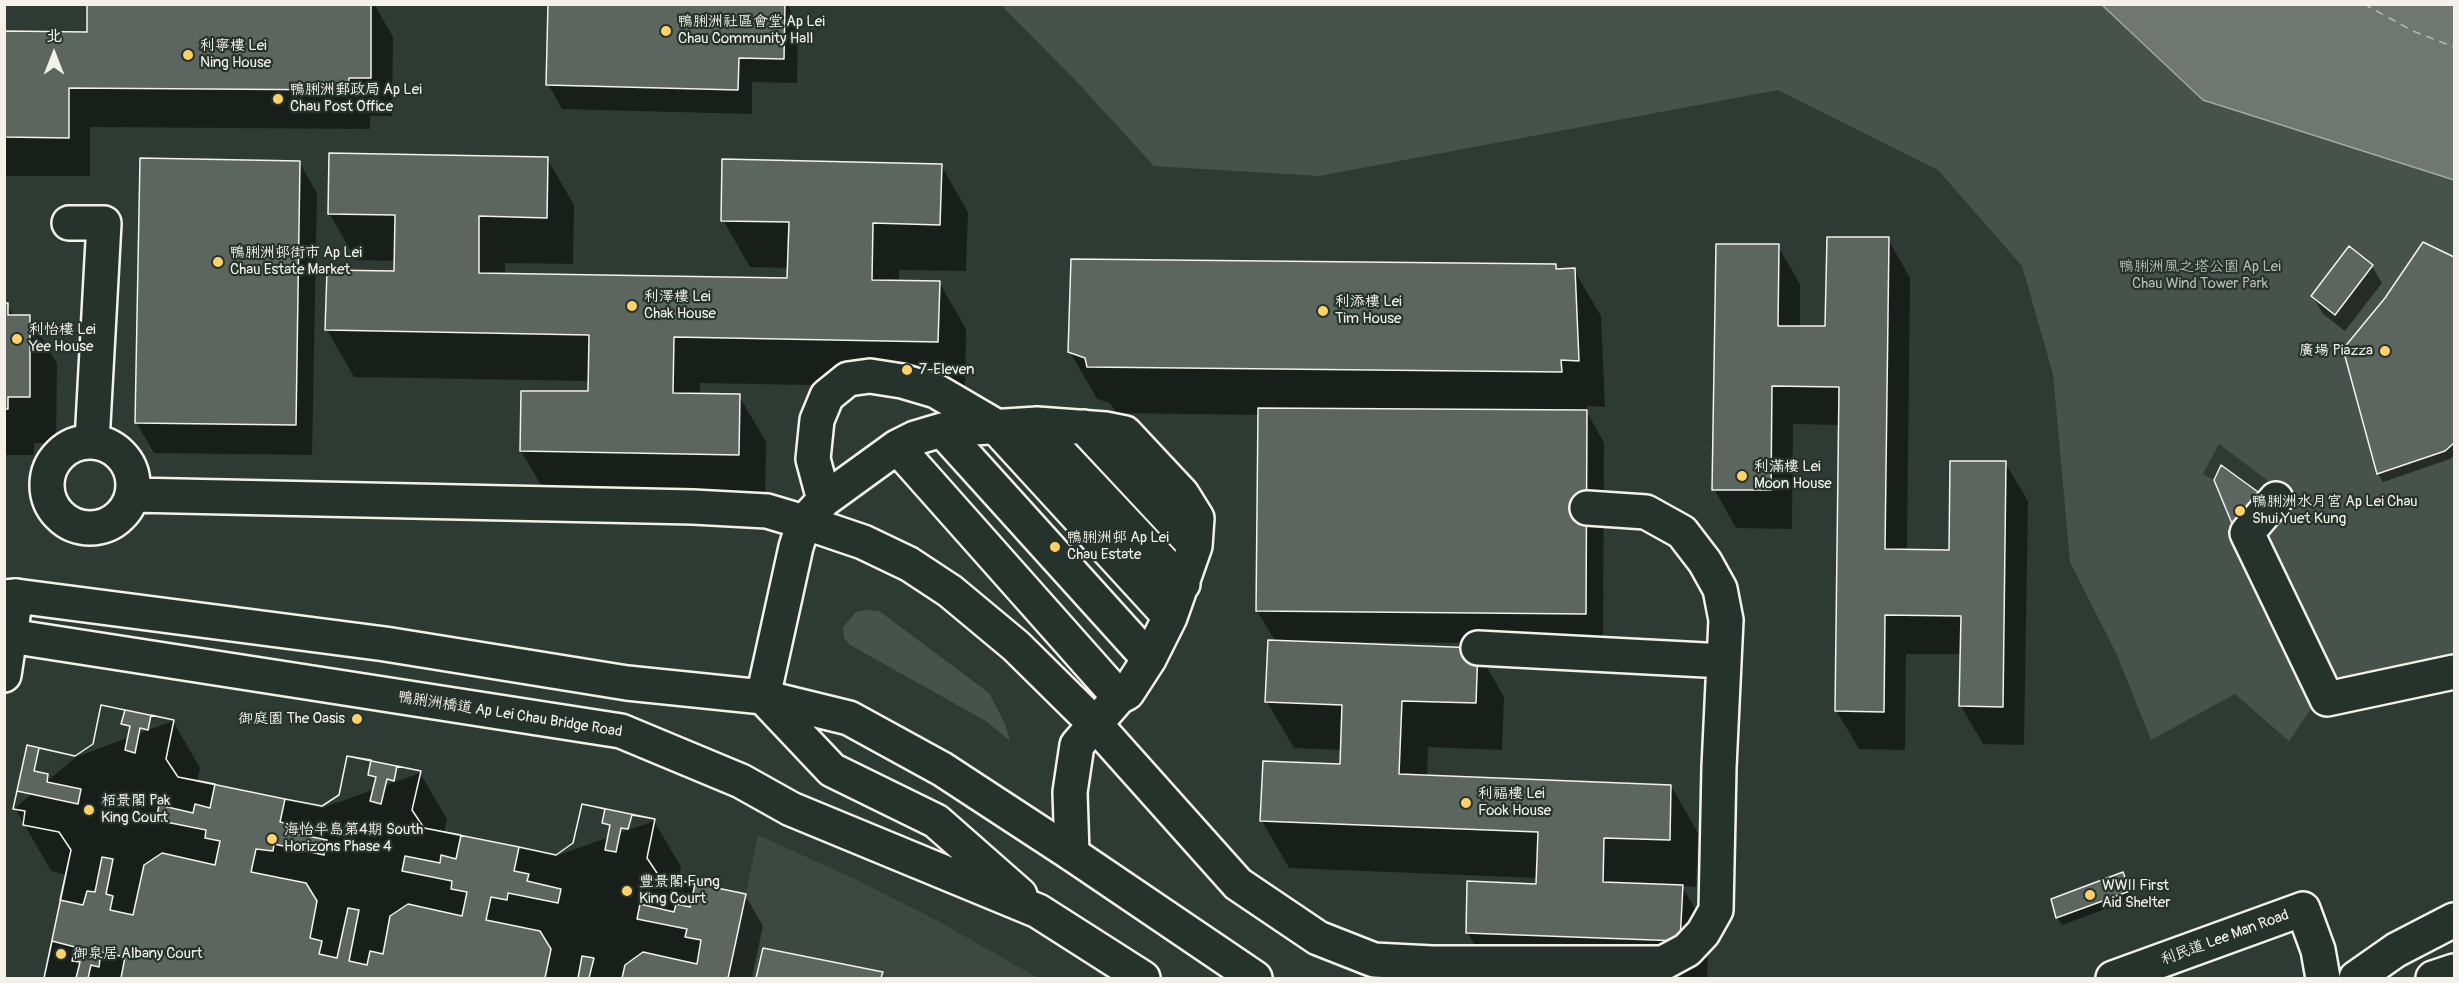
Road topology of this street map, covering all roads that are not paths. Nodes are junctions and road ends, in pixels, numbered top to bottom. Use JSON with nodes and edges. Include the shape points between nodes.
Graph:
{"nodes":[{"id":1,"x":69,"y":223,"type":"dead end"},
{"id":2,"x":1037,"y":424,"type":"junction"},
{"id":3,"x":994,"y":425,"type":"junction"},
{"id":4,"x":942,"y":430,"type":"junction"},
{"id":5,"x":92,"y":442,"type":"junction"},
{"id":6,"x":897,"y":447,"type":"junction"},
{"id":7,"x":132,"y":495,"type":"junction"},
{"id":8,"x":2276,"y":499,"type":"dead end"},
{"id":9,"x":1587,"y":508,"type":"dead end"},
{"id":10,"x":814,"y":511,"type":"junction"},
{"id":11,"x":1183,"y":584,"type":"junction"},
{"id":12,"x":10,"y":596,"type":"edge"},
{"id":13,"x":1170,"y":617,"type":"junction"},
{"id":14,"x":7,"y":636,"type":"edge"},
{"id":15,"x":1478,"y":648,"type":"dead end"},
{"id":16,"x":1149,"y":659,"type":"junction"},
{"id":17,"x":1724,"y":661,"type":"junction"},
{"id":18,"x":2454,"y":672,"type":"edge"},
{"id":19,"x":4,"y":675,"type":"edge"},
{"id":20,"x":763,"y":697,"type":"junction"},
{"id":21,"x":1119,"y":697,"type":"junction"},
{"id":22,"x":1095,"y":724,"type":"junction"},
{"id":23,"x":1072,"y":854,"type":"junction"},
{"id":24,"x":1038,"y":911,"type":"junction"},
{"id":25,"x":2454,"y":920,"type":"edge"},
{"id":26,"x":2454,"y":971,"type":"edge"},
{"id":27,"x":1143,"y":978,"type":"edge"},
{"id":28,"x":1255,"y":978,"type":"edge"},
{"id":29,"x":2113,"y":978,"type":"edge"},
{"id":30,"x":2324,"y":978,"type":"edge"},
{"id":31,"x":2356,"y":978,"type":"edge"},
{"id":32,"x":2433,"y":978,"type":"edge"}],
"edges":[{"from":1,"to":5,"type":"main road","via":[[104,223]]},
{"from":2,"to":3,"type":"main road"},
{"from":2,"to":11,"type":"main road"},
{"from":2,"to":11,"type":"main road","via":[[1125,433],[1135,442],[1182,494],[1197,518],[1195,546]]},
{"from":3,"to":4,"type":"main road"},
{"from":3,"to":10,"type":"main road","via":[[936,391],[870,376],[848,379],[827,396],[817,420]]},
{"from":3,"to":13,"type":"main road"},
{"from":4,"to":6,"type":"main road"},
{"from":4,"to":16,"type":"main road"},
{"from":5,"to":7,"type":"main road","via":[[116,450],[124,459],[131,470]]},
{"from":5,"to":7,"type":"main road","via":[[66,450],[49,472],[49,499],[56,511],[78,526],[92,528],[118,518]]},
{"from":6,"to":10,"type":"main road"},
{"from":6,"to":21,"type":"main road"},
{"from":7,"to":10,"type":"main road"},
{"from":8,"to":18,"type":"main road","via":[[2247,533],[2327,699]]},
{"from":9,"to":17,"type":"main road","via":[[1646,512],[1682,532],[1706,562],[1720,589],[1726,620]]},
{"from":10,"to":20,"type":"main road","via":[[796,547]]},
{"from":10,"to":22,"type":"main road","via":[[950,591],[1016,646]]},
{"from":11,"to":13,"type":"main road"},
{"from":12,"to":14,"type":"main road"},
{"from":12,"to":20,"type":"main road","via":[[385,644],[627,683]]},
{"from":13,"to":16,"type":"main road"},
{"from":14,"to":19,"type":"main road"},
{"from":14,"to":24,"type":"main road","name":"鴨脷洲橋道 Ap Lei Chau Bridge Road","via":[[621,731],[741,781],[801,813]]},
{"from":15,"to":17,"type":"main road"},
{"from":16,"to":21,"type":"main road","via":[[1126,693]]},
{"from":17,"to":22,"type":"main road","via":[[1716,910],[1687,950],[1663,963],[1374,960],[1318,938],[1238,885]]},
{"from":20,"to":23,"type":"main road","via":[[849,718],[942,769]]},
{"from":20,"to":24,"type":"main road","via":[[832,770],[936,821]]},
{"from":21,"to":22,"type":"main road"},
{"from":22,"to":23,"type":"main road","via":[[1077,745],[1070,792]]},
{"from":23,"to":28,"type":"main road"},
{"from":24,"to":27,"type":"main road","name":"鴨脷洲橋道 Ap Lei Chau Bridge Road"},
{"from":25,"to":31,"type":"main road","via":[[2396,950]]},
{"from":26,"to":32,"type":"main road"},
{"from":29,"to":30,"type":"main road","name":"利民道 Lee Man Road","via":[[2303,909]]}]}
